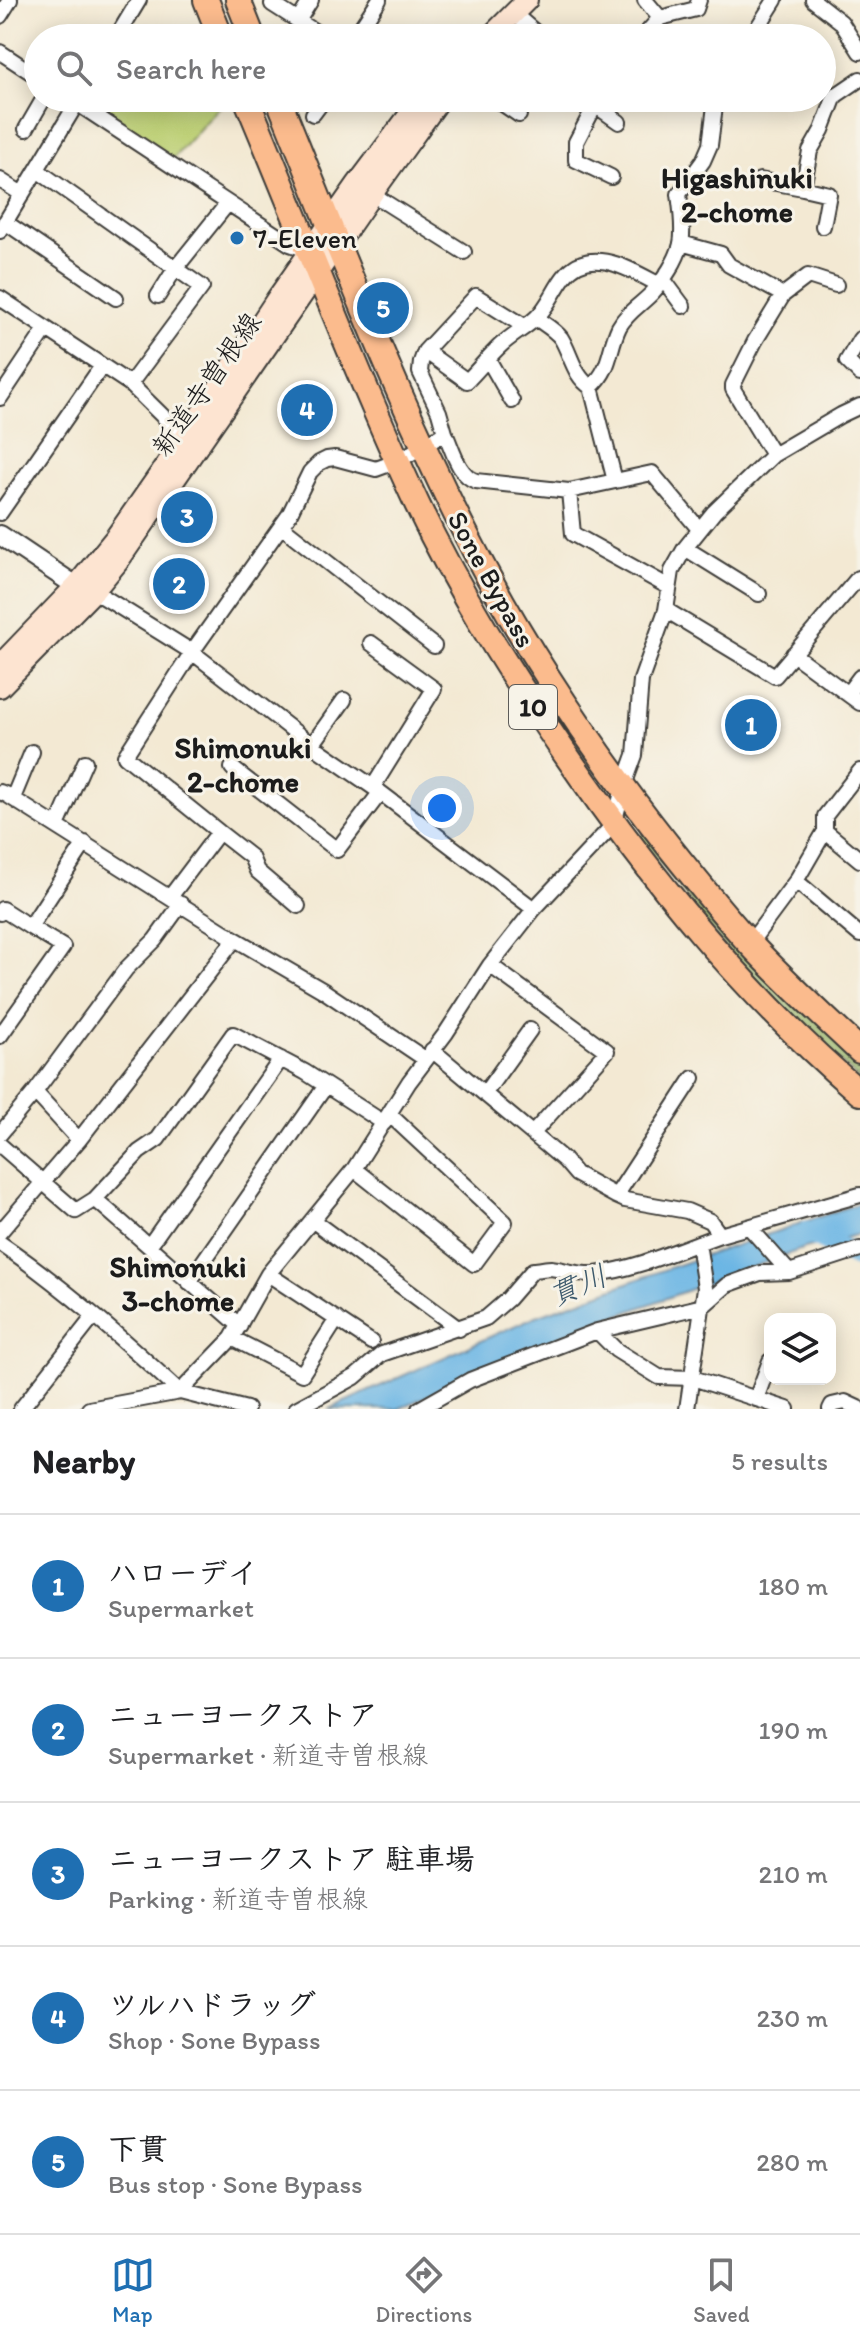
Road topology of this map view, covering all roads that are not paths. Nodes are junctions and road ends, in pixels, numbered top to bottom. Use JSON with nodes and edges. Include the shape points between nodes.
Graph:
{"nodes":[{"id":1,"x":10,"y":0,"type":"edge"},
{"id":2,"x":139,"y":0,"type":"edge"},
{"id":3,"x":206,"y":0,"type":"edge"},
{"id":4,"x":238,"y":0,"type":"edge"},
{"id":5,"x":311,"y":0,"type":"edge"},
{"id":6,"x":379,"y":0,"type":"edge"},
{"id":7,"x":645,"y":0,"type":"edge"},
{"id":8,"x":699,"y":0,"type":"edge"},
{"id":9,"x":775,"y":0,"type":"edge"},
{"id":10,"x":813,"y":0,"type":"edge"},
{"id":11,"x":272,"y":4,"type":"dead end"},
{"id":12,"x":516,"y":4,"type":"edge"},
{"id":13,"x":0,"y":16,"type":"edge"},
{"id":14,"x":660,"y":18,"type":"junction"},
{"id":15,"x":298,"y":21,"type":"junction"},
{"id":16,"x":124,"y":24,"type":"edge"},
{"id":17,"x":215,"y":24,"type":"edge"},
{"id":18,"x":247,"y":24,"type":"edge"},
{"id":19,"x":303,"y":24,"type":"edge"},
{"id":20,"x":363,"y":24,"type":"edge"},
{"id":21,"x":490,"y":24,"type":"edge"},
{"id":22,"x":500,"y":24,"type":"edge"},
{"id":23,"x":531,"y":24,"type":"edge"},
{"id":24,"x":655,"y":24,"type":"edge"},
{"id":25,"x":760,"y":24,"type":"edge"},
{"id":26,"x":0,"y":52,"type":"edge"},
{"id":27,"x":860,"y":52,"type":"edge"},
{"id":28,"x":24,"y":68,"type":"edge"},
{"id":29,"x":860,"y":79,"type":"edge"},
{"id":30,"x":836,"y":95,"type":"edge"},
{"id":31,"x":36,"y":112,"type":"edge"},
{"id":32,"x":68,"y":112,"type":"edge"},
{"id":33,"x":93,"y":112,"type":"edge"},
{"id":34,"x":252,"y":112,"type":"edge"},
{"id":35,"x":284,"y":112,"type":"edge"},
{"id":36,"x":414,"y":112,"type":"edge"},
{"id":37,"x":417,"y":112,"type":"edge"},
{"id":38,"x":515,"y":112,"type":"edge"},
{"id":39,"x":592,"y":112,"type":"edge"},
{"id":40,"x":608,"y":112,"type":"edge"},
{"id":41,"x":714,"y":112,"type":"edge"},
{"id":42,"x":829,"y":112,"type":"edge"},
{"id":43,"x":519,"y":115,"type":"dead end"},
{"id":44,"x":619,"y":122,"type":"dead end"},
{"id":45,"x":26,"y":129,"type":"dead end"},
{"id":46,"x":37,"y":170,"type":"junction"},
{"id":47,"x":611,"y":177,"type":"dead end"},
{"id":48,"x":0,"y":180,"type":"edge"},
{"id":49,"x":760,"y":180,"type":"dead end"},
{"id":50,"x":803,"y":188,"type":"junction"},
{"id":51,"x":22,"y":194,"type":"junction"},
{"id":52,"x":372,"y":194,"type":"junction"},
{"id":53,"x":228,"y":203,"type":"junction"},
{"id":54,"x":3,"y":226,"type":"edge"},
{"id":55,"x":823,"y":226,"type":"dead end"},
{"id":56,"x":334,"y":235,"type":"junction"},
{"id":57,"x":681,"y":243,"type":"junction"},
{"id":58,"x":464,"y":252,"type":"dead end"},
{"id":59,"x":314,"y":261,"type":"junction"},
{"id":60,"x":175,"y":269,"type":"junction"},
{"id":61,"x":660,"y":281,"type":"junction"},
{"id":62,"x":836,"y":285,"type":"dead end"},
{"id":63,"x":783,"y":295,"type":"junction"},
{"id":64,"x":158,"y":296,"type":"dead end"},
{"id":65,"x":0,"y":298,"type":"edge"},
{"id":66,"x":116,"y":298,"type":"dead end"},
{"id":67,"x":683,"y":306,"type":"dead end"},
{"id":68,"x":530,"y":322,"type":"junction"},
{"id":69,"x":46,"y":329,"type":"junction"},
{"id":70,"x":860,"y":339,"type":"edge"},
{"id":71,"x":425,"y":351,"type":"junction"},
{"id":72,"x":488,"y":359,"type":"junction"},
{"id":73,"x":102,"y":366,"type":"junction"},
{"id":74,"x":860,"y":374,"type":"edge"},
{"id":75,"x":130,"y":384,"type":"junction"},
{"id":76,"x":591,"y":387,"type":"junction"},
{"id":77,"x":0,"y":398,"type":"edge"},
{"id":78,"x":512,"y":401,"type":"dead end"},
{"id":79,"x":860,"y":406,"type":"edge"},
{"id":80,"x":445,"y":433,"type":"junction"},
{"id":81,"x":185,"y":438,"type":"junction"},
{"id":82,"x":424,"y":447,"type":"junction"},
{"id":83,"x":773,"y":455,"type":"junction"},
{"id":84,"x":398,"y":461,"type":"junction"},
{"id":85,"x":615,"y":481,"type":"junction"},
{"id":86,"x":569,"y":491,"type":"junction"},
{"id":87,"x":0,"y":513,"type":"edge"},
{"id":88,"x":281,"y":526,"type":"junction"},
{"id":89,"x":699,"y":529,"type":"junction"},
{"id":90,"x":0,"y":535,"type":"edge"},
{"id":91,"x":685,"y":548,"type":"junction"},
{"id":92,"x":860,"y":580,"type":"edge"},
{"id":93,"x":669,"y":587,"type":"junction"},
{"id":94,"x":85,"y":588,"type":"junction"},
{"id":95,"x":759,"y":594,"type":"dead end"},
{"id":96,"x":666,"y":610,"type":"junction"},
{"id":97,"x":371,"y":643,"type":"dead end"},
{"id":98,"x":434,"y":646,"type":"dead end"},
{"id":99,"x":192,"y":652,"type":"junction"},
{"id":100,"x":793,"y":654,"type":"junction"},
{"id":101,"x":0,"y":665,"type":"edge"},
{"id":102,"x":860,"y":677,"type":"edge"},
{"id":103,"x":0,"y":687,"type":"edge"},
{"id":104,"x":848,"y":693,"type":"junction"},
{"id":105,"x":344,"y":700,"type":"dead end"},
{"id":106,"x":860,"y":703,"type":"edge"},
{"id":107,"x":312,"y":745,"type":"junction"},
{"id":108,"x":32,"y":752,"type":"dead end"},
{"id":109,"x":85,"y":762,"type":"dead end"},
{"id":110,"x":232,"y":768,"type":"dead end"},
{"id":111,"x":860,"y":771,"type":"edge"},
{"id":112,"x":623,"y":788,"type":"junction"},
{"id":113,"x":377,"y":790,"type":"junction"},
{"id":114,"x":6,"y":795,"type":"edge"},
{"id":115,"x":614,"y":824,"type":"junction"},
{"id":116,"x":57,"y":826,"type":"junction"},
{"id":117,"x":825,"y":831,"type":"junction"},
{"id":118,"x":219,"y":832,"type":"junction"},
{"id":119,"x":85,"y":843,"type":"junction"},
{"id":120,"x":860,"y":860,"type":"edge"},
{"id":121,"x":796,"y":881,"type":"junction"},
{"id":122,"x":176,"y":900,"type":"junction"},
{"id":123,"x":298,"y":906,"type":"dead end"},
{"id":124,"x":534,"y":909,"type":"junction"},
{"id":125,"x":0,"y":913,"type":"edge"},
{"id":126,"x":30,"y":927,"type":"junction"},
{"id":127,"x":860,"y":935,"type":"edge"},
{"id":128,"x":235,"y":939,"type":"junction"},
{"id":129,"x":750,"y":943,"type":"junction"},
{"id":130,"x":490,"y":965,"type":"junction"},
{"id":131,"x":530,"y":1030,"type":"dead end"},
{"id":132,"x":0,"y":1036,"type":"edge"},
{"id":133,"x":860,"y":1051,"type":"edge"},
{"id":134,"x":428,"y":1055,"type":"junction"},
{"id":135,"x":281,"y":1059,"type":"junction"},
{"id":136,"x":693,"y":1078,"type":"dead end"},
{"id":137,"x":325,"y":1087,"type":"junction"},
{"id":138,"x":35,"y":1092,"type":"junction"},
{"id":139,"x":485,"y":1093,"type":"junction"},
{"id":140,"x":860,"y":1093,"type":"edge"},
{"id":141,"x":386,"y":1119,"type":"junction"},
{"id":142,"x":533,"y":1133,"type":"junction"},
{"id":143,"x":0,"y":1134,"type":"edge"},
{"id":144,"x":79,"y":1140,"type":"junction"},
{"id":145,"x":0,"y":1145,"type":"edge"},
{"id":146,"x":354,"y":1169,"type":"junction"},
{"id":147,"x":42,"y":1182,"type":"junction"},
{"id":148,"x":860,"y":1195,"type":"edge"},
{"id":149,"x":616,"y":1196,"type":"junction"},
{"id":150,"x":95,"y":1199,"type":"junction"},
{"id":151,"x":312,"y":1220,"type":"junction"},
{"id":152,"x":751,"y":1230,"type":"junction"},
{"id":153,"x":0,"y":1232,"type":"edge"},
{"id":154,"x":720,"y":1235,"type":"junction"},
{"id":155,"x":0,"y":1243,"type":"edge"},
{"id":156,"x":149,"y":1246,"type":"junction"},
{"id":157,"x":698,"y":1246,"type":"junction"},
{"id":158,"x":860,"y":1249,"type":"edge"},
{"id":159,"x":786,"y":1268,"type":"junction"},
{"id":160,"x":268,"y":1274,"type":"junction"},
{"id":161,"x":189,"y":1282,"type":"junction"},
{"id":162,"x":703,"y":1306,"type":"junction"},
{"id":163,"x":94,"y":1316,"type":"junction"},
{"id":164,"x":337,"y":1319,"type":"junction"},
{"id":165,"x":459,"y":1329,"type":"junction"},
{"id":166,"x":597,"y":1331,"type":"junction"},
{"id":167,"x":236,"y":1332,"type":"junction"},
{"id":168,"x":371,"y":1342,"type":"dead end"},
{"id":169,"x":764,"y":1377,"type":"edge"},
{"id":170,"x":693,"y":1378,"type":"junction"},
{"id":171,"x":180,"y":1392,"type":"junction"},
{"id":172,"x":756,"y":1399,"type":"junction"},
{"id":173,"x":21,"y":1409,"type":"edge"},
{"id":174,"x":89,"y":1409,"type":"edge"},
{"id":175,"x":247,"y":1409,"type":"edge"},
{"id":176,"x":296,"y":1409,"type":"edge"},
{"id":177,"x":419,"y":1409,"type":"edge"},
{"id":178,"x":687,"y":1409,"type":"edge"},
{"id":179,"x":787,"y":1409,"type":"edge"},
{"id":180,"x":830,"y":1409,"type":"edge"},
{"id":181,"x":860,"y":1409,"type":"edge"}],
"edges":[{"from":1,"to":13,"type":"street"},
{"from":2,"to":16,"type":"street"},
{"from":3,"to":17,"type":"highway"},
{"from":4,"to":18,"type":"highway"},
{"from":5,"to":15,"type":"street"},
{"from":6,"to":20,"type":"street"},
{"from":7,"to":14,"type":"street"},
{"from":8,"to":14,"type":"street","via":[[696,9]]},
{"from":9,"to":25,"type":"street"},
{"from":10,"to":27,"type":"street","via":[[841,22]]},
{"from":11,"to":15,"type":"street"},
{"from":12,"to":21,"type":"main road"},
{"from":12,"to":22,"type":"main road"},
{"from":12,"to":23,"type":"street"},
{"from":14,"to":24,"type":"street"},
{"from":15,"to":19,"type":"street"},
{"from":26,"to":28,"type":"street"},
{"from":29,"to":30,"type":"street"},
{"from":31,"to":45,"type":"street"},
{"from":32,"to":46,"type":"street"},
{"from":33,"to":53,"type":"street"},
{"from":34,"to":59,"type":"highway","name":"Sone Bypass","number":"10"},
{"from":35,"to":56,"type":"highway","name":"Sone Bypass","number":"10"},
{"from":36,"to":56,"type":"main road","name":"新道寺曽根線","via":[[358,183]]},
{"from":37,"to":52,"type":"main road","name":"新道寺曽根線"},
{"from":38,"to":43,"type":"street"},
{"from":39,"to":47,"type":"street","via":[[576,142],[576,160]]},
{"from":40,"to":44,"type":"street"},
{"from":41,"to":57,"type":"street","via":[[710,145],[679,194]]},
{"from":42,"to":50,"type":"street","via":[[810,151]]},
{"from":46,"to":51,"type":"street"},
{"from":46,"to":60,"type":"street"},
{"from":48,"to":51,"type":"street"},
{"from":49,"to":50,"type":"street"},
{"from":50,"to":55,"type":"street","via":[[829,194]]},
{"from":51,"to":54,"type":"street"},
{"from":52,"to":56,"type":"main road","name":"新道寺曽根線"},
{"from":52,"to":58,"type":"street"},
{"from":53,"to":59,"type":"street"},
{"from":53,"to":60,"type":"street"},
{"from":54,"to":66,"type":"street"},
{"from":56,"to":59,"type":"main road","name":"新道寺曽根線"},
{"from":56,"to":82,"type":"highway","name":"Sone Bypass","number":"10"},
{"from":57,"to":61,"type":"street"},
{"from":57,"to":63,"type":"street","via":[[721,254],[729,265]]},
{"from":59,"to":81,"type":"main road","name":"新道寺曽根線"},
{"from":59,"to":84,"type":"highway","name":"Sone Bypass","number":"10"},
{"from":59,"to":94,"type":"main road","name":"新道寺曽根線","via":[[117,563]]},
{"from":60,"to":64,"type":"street"},
{"from":60,"to":75,"type":"street","via":[[202,287]]},
{"from":61,"to":67,"type":"street"},
{"from":61,"to":68,"type":"street","via":[[603,260],[588,260],[575,265]]},
{"from":61,"to":76,"type":"street","via":[[623,320],[606,369]]},
{"from":62,"to":63,"type":"street","via":[[808,276]]},
{"from":63,"to":83,"type":"street","via":[[733,385]]},
{"from":65,"to":69,"type":"street"},
{"from":68,"to":71,"type":"street","via":[[476,296]]},
{"from":68,"to":72,"type":"street"},
{"from":68,"to":76,"type":"street","via":[[560,336],[575,369]]},
{"from":69,"to":73,"type":"street"},
{"from":69,"to":77,"type":"street"},
{"from":70,"to":74,"type":"street","via":[[847,361]]},
{"from":71,"to":72,"type":"street","via":[[467,381]]},
{"from":71,"to":80,"type":"street","via":[[420,372]]},
{"from":72,"to":78,"type":"street"},
{"from":73,"to":75,"type":"street"},
{"from":73,"to":87,"type":"street"},
{"from":75,"to":81,"type":"street"},
{"from":76,"to":85,"type":"street"},
{"from":79,"to":83,"type":"street"},
{"from":80,"to":82,"type":"street"},
{"from":80,"to":86,"type":"street","via":[[469,479]]},
{"from":81,"to":94,"type":"main road","name":"新道寺曽根線"},
{"from":82,"to":84,"type":"street"},
{"from":82,"to":112,"type":"highway","name":"Sone Bypass","number":"10","via":[[489,579]]},
{"from":83,"to":89,"type":"street"},
{"from":84,"to":88,"type":"street","via":[[376,469],[335,458],[319,463]]},
{"from":84,"to":115,"type":"highway","name":"Sone Bypass","number":"10","via":[[460,588],[509,671]]},
{"from":85,"to":86,"type":"street"},
{"from":85,"to":89,"type":"street","via":[[652,473]]},
{"from":86,"to":93,"type":"street","via":[[573,534]]},
{"from":88,"to":98,"type":"street"},
{"from":88,"to":99,"type":"street"},
{"from":89,"to":91,"type":"street"},
{"from":90,"to":94,"type":"street"},
{"from":91,"to":93,"type":"street"},
{"from":91,"to":95,"type":"street"},
{"from":92,"to":100,"type":"street"},
{"from":93,"to":96,"type":"street"},
{"from":94,"to":99,"type":"street"},
{"from":94,"to":101,"type":"main road","name":"新道寺曽根線"},
{"from":94,"to":103,"type":"main road","name":"新道寺曽根線"},
{"from":96,"to":100,"type":"street","via":[[775,676]]},
{"from":96,"to":112,"type":"street","via":[[641,680],[635,755]]},
{"from":97,"to":113,"type":"street","via":[[434,689]]},
{"from":99,"to":107,"type":"street"},
{"from":99,"to":118,"type":"street","via":[[125,756]]},
{"from":100,"to":104,"type":"street"},
{"from":102,"to":104,"type":"street"},
{"from":104,"to":106,"type":"street"},
{"from":105,"to":107,"type":"street"},
{"from":107,"to":113,"type":"street"},
{"from":108,"to":114,"type":"street"},
{"from":109,"to":116,"type":"street"},
{"from":110,"to":113,"type":"street","via":[[337,850]]},
{"from":111,"to":117,"type":"street","via":[[825,816]]},
{"from":112,"to":115,"type":"street"},
{"from":112,"to":129,"type":"highway","name":"Sone Bypass","number":"10"},
{"from":113,"to":124,"type":"street"},
{"from":114,"to":116,"type":"street"},
{"from":115,"to":124,"type":"street"},
{"from":115,"to":140,"type":"highway","name":"Sone Bypass","number":"10","via":[[738,974]]},
{"from":116,"to":119,"type":"street"},
{"from":117,"to":120,"type":"street"},
{"from":117,"to":121,"type":"street"},
{"from":118,"to":122,"type":"street"},
{"from":118,"to":123,"type":"street"},
{"from":119,"to":122,"type":"street"},
{"from":119,"to":126,"type":"street"},
{"from":121,"to":127,"type":"street"},
{"from":121,"to":129,"type":"street"},
{"from":122,"to":128,"type":"street"},
{"from":122,"to":138,"type":"street","via":[[155,940],[126,969]]},
{"from":124,"to":130,"type":"street"},
{"from":125,"to":126,"type":"street","via":[[2,909]]},
{"from":126,"to":132,"type":"street","via":[[63,947]]},
{"from":128,"to":134,"type":"street"},
{"from":128,"to":144,"type":"street"},
{"from":129,"to":133,"type":"highway","name":"Sone Bypass","number":"10"},
{"from":130,"to":134,"type":"street"},
{"from":130,"to":142,"type":"street","via":[[607,1051]]},
{"from":131,"to":139,"type":"street"},
{"from":134,"to":139,"type":"street"},
{"from":134,"to":141,"type":"street"},
{"from":135,"to":137,"type":"street"},
{"from":135,"to":150,"type":"street","via":[[233,1034],[158,1139]]},
{"from":135,"to":156,"type":"street"},
{"from":136,"to":149,"type":"street"},
{"from":137,"to":141,"type":"street"},
{"from":137,"to":161,"type":"street"},
{"from":138,"to":143,"type":"street"},
{"from":138,"to":144,"type":"street"},
{"from":139,"to":142,"type":"street"},
{"from":141,"to":146,"type":"street"},
{"from":141,"to":146,"type":"street","via":[[505,1222],[474,1264]]},
{"from":142,"to":149,"type":"street","via":[[576,1174]]},
{"from":144,"to":147,"type":"street"},
{"from":145,"to":147,"type":"street"},
{"from":146,"to":151,"type":"street"},
{"from":147,"to":150,"type":"street","via":[[76,1211]]},
{"from":147,"to":153,"type":"street"},
{"from":148,"to":152,"type":"street"},
{"from":149,"to":154,"type":"street","via":[[687,1211],[710,1221]]},
{"from":150,"to":156,"type":"street"},
{"from":151,"to":160,"type":"street"},
{"from":151,"to":165,"type":"street"},
{"from":152,"to":154,"type":"street"},
{"from":152,"to":159,"type":"street"},
{"from":154,"to":157,"type":"street"},
{"from":155,"to":163,"type":"street"},
{"from":156,"to":161,"type":"street"},
{"from":157,"to":162,"type":"street"},
{"from":157,"to":165,"type":"street","via":[[608,1272],[533,1270],[486,1318]]},
{"from":158,"to":159,"type":"street"},
{"from":159,"to":162,"type":"street","via":[[727,1285]]},
{"from":160,"to":164,"type":"street"},
{"from":160,"to":167,"type":"street"},
{"from":161,"to":167,"type":"street"},
{"from":162,"to":166,"type":"street"},
{"from":162,"to":170,"type":"street"},
{"from":163,"to":171,"type":"street"},
{"from":163,"to":173,"type":"street"},
{"from":164,"to":167,"type":"street","via":[[302,1374]]},
{"from":164,"to":168,"type":"street"},
{"from":165,"to":176,"type":"street","via":[[382,1354],[332,1392]]},
{"from":166,"to":170,"type":"street","via":[[659,1377]]},
{"from":166,"to":177,"type":"street","via":[[470,1380]]},
{"from":167,"to":171,"type":"street"},
{"from":169,"to":172,"type":"street"},
{"from":170,"to":172,"type":"street"},
{"from":170,"to":178,"type":"street"},
{"from":171,"to":174,"type":"street"},
{"from":171,"to":175,"type":"street"},
{"from":172,"to":179,"type":"street"},
{"from":180,"to":181,"type":"street","via":[[845,1402]]}]}
